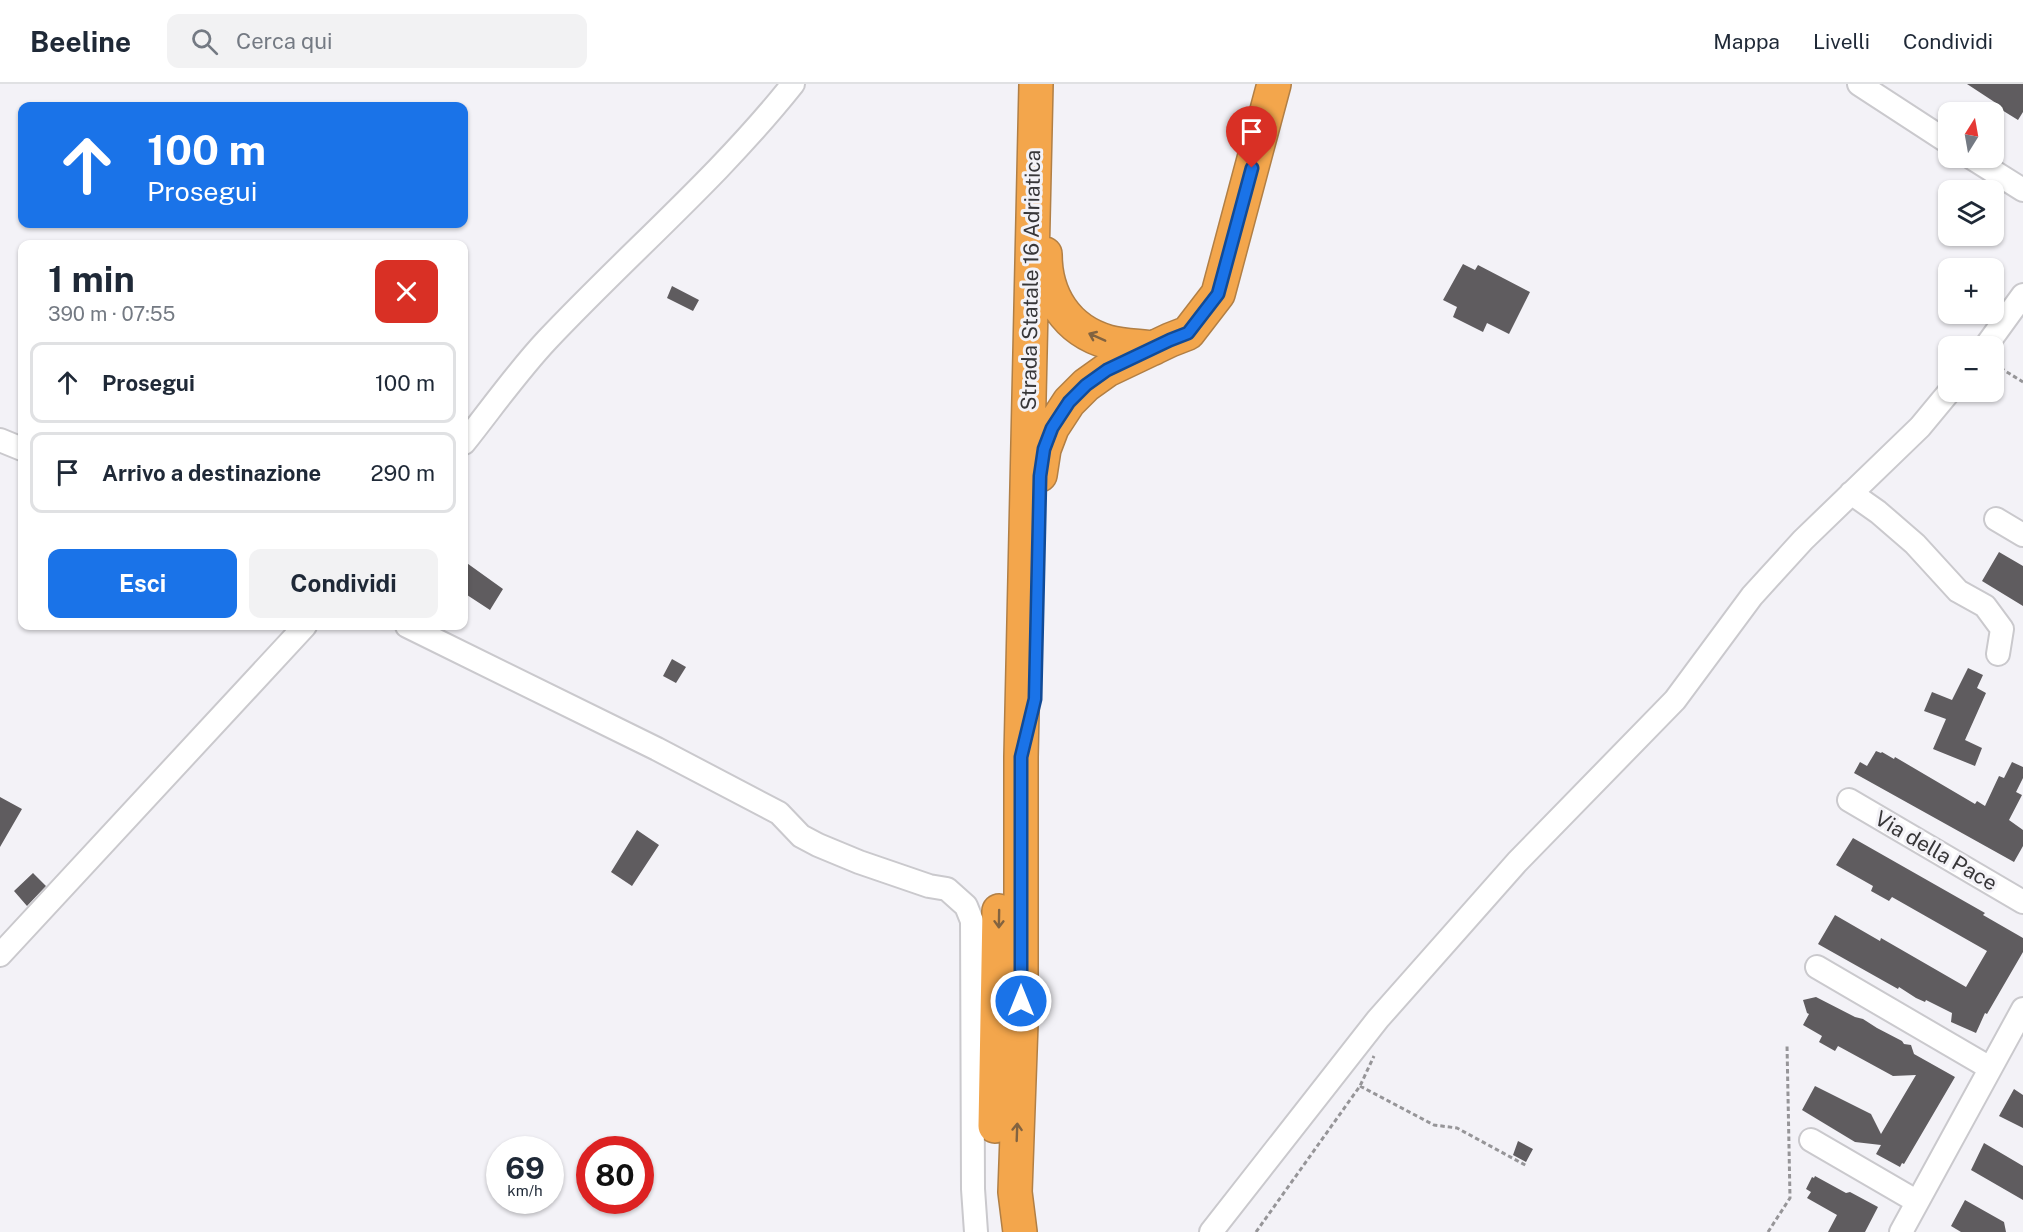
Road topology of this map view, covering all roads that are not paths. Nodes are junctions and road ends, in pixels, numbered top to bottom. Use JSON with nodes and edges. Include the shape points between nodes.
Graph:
{"nodes":[{"id":1,"x":793,"y":84,"type":"edge"},
{"id":2,"x":1019,"y":84,"type":"edge"},
{"id":3,"x":1036,"y":84,"type":"edge"},
{"id":4,"x":1049,"y":84,"type":"edge"},
{"id":5,"x":1274,"y":84,"type":"edge"},
{"id":6,"x":1859,"y":84,"type":"edge"},
{"id":7,"x":1938,"y":135,"type":"edge"},
{"id":8,"x":1988,"y":168,"type":"edge"},
{"id":9,"x":2023,"y":190,"type":"edge"},
{"id":10,"x":2023,"y":295,"type":"edge"},
{"id":11,"x":1993,"y":336,"type":"edge"},
{"id":12,"x":1154,"y":348,"type":"junction"},
{"id":13,"x":1941,"y":402,"type":"edge"},
{"id":14,"x":468,"y":438,"type":"edge"},
{"id":15,"x":0,"y":440,"type":"edge"},
{"id":16,"x":18,"y":447,"type":"edge"},
{"id":17,"x":1851,"y":493,"type":"junction"},
{"id":18,"x":1996,"y":519,"type":"dead end"},
{"id":19,"x":2023,"y":535,"type":"edge"},
{"id":20,"x":301,"y":630,"type":"edge"},
{"id":21,"x":415,"y":630,"type":"edge"},
{"id":22,"x":1998,"y":654,"type":"dead end"},
{"id":23,"x":1021,"y":757,"type":"junction"},
{"id":24,"x":1849,"y":800,"type":"dead end"},
{"id":25,"x":2023,"y":902,"type":"edge"},
{"id":26,"x":0,"y":955,"type":"edge"},
{"id":27,"x":1817,"y":968,"type":"dead end"},
{"id":28,"x":2023,"y":1009,"type":"edge"},
{"id":29,"x":1990,"y":1068,"type":"junction"},
{"id":30,"x":1811,"y":1140,"type":"dead end"},
{"id":31,"x":1916,"y":1202,"type":"junction"},
{"id":32,"x":976,"y":1232,"type":"edge"},
{"id":33,"x":998,"y":1232,"type":"edge"},
{"id":34,"x":1020,"y":1232,"type":"edge"},
{"id":35,"x":1211,"y":1232,"type":"edge"},
{"id":36,"x":1901,"y":1232,"type":"edge"}],
"edges":[{"from":1,"to":14,"type":"street","via":[[712,176],[545,342]]},
{"from":2,"to":33,"type":"highway","name":"Strada Statale 16 Adriatica","one_way":true,"via":[[996,1015]]},
{"from":3,"to":23,"type":"highway","name":"Strada Statale 16 Adriatica"},
{"from":12,"to":4,"type":"highway","one_way":true,"via":[[1107,342],[1086,332],[1068,318],[1047,282]]},
{"from":5,"to":12,"type":"highway","via":[[1218,294],[1188,333]]},
{"from":6,"to":7,"type":"street"},
{"from":8,"to":9,"type":"street"},
{"from":10,"to":11,"type":"street"},
{"from":12,"to":23,"type":"highway","via":[[1107,370],[1086,385],[1069,402],[1044,449],[1040,476],[1035,699]]},
{"from":13,"to":17,"type":"street"},
{"from":15,"to":16,"type":"street"},
{"from":17,"to":22,"type":"street","via":[[1916,544],[1958,591],[1985,606],[2002,629]]},
{"from":17,"to":35,"type":"street","via":[[1752,596],[1675,700],[1517,862],[1378,1018]]},
{"from":18,"to":19,"type":"street"},
{"from":20,"to":26,"type":"street"},
{"from":21,"to":32,"type":"street","via":[[779,813],[801,836],[818,845],[947,889],[966,906],[972,921]]},
{"from":34,"to":23,"type":"highway","name":"Strada Statale 16 Adriatica","one_way":true,"via":[[1015,1192],[1021,1023]]},
{"from":24,"to":25,"type":"street","name":"Via della Pace"},
{"from":27,"to":29,"type":"street"},
{"from":28,"to":29,"type":"street"},
{"from":29,"to":31,"type":"street"},
{"from":30,"to":31,"type":"street"},
{"from":31,"to":36,"type":"street"}]}
